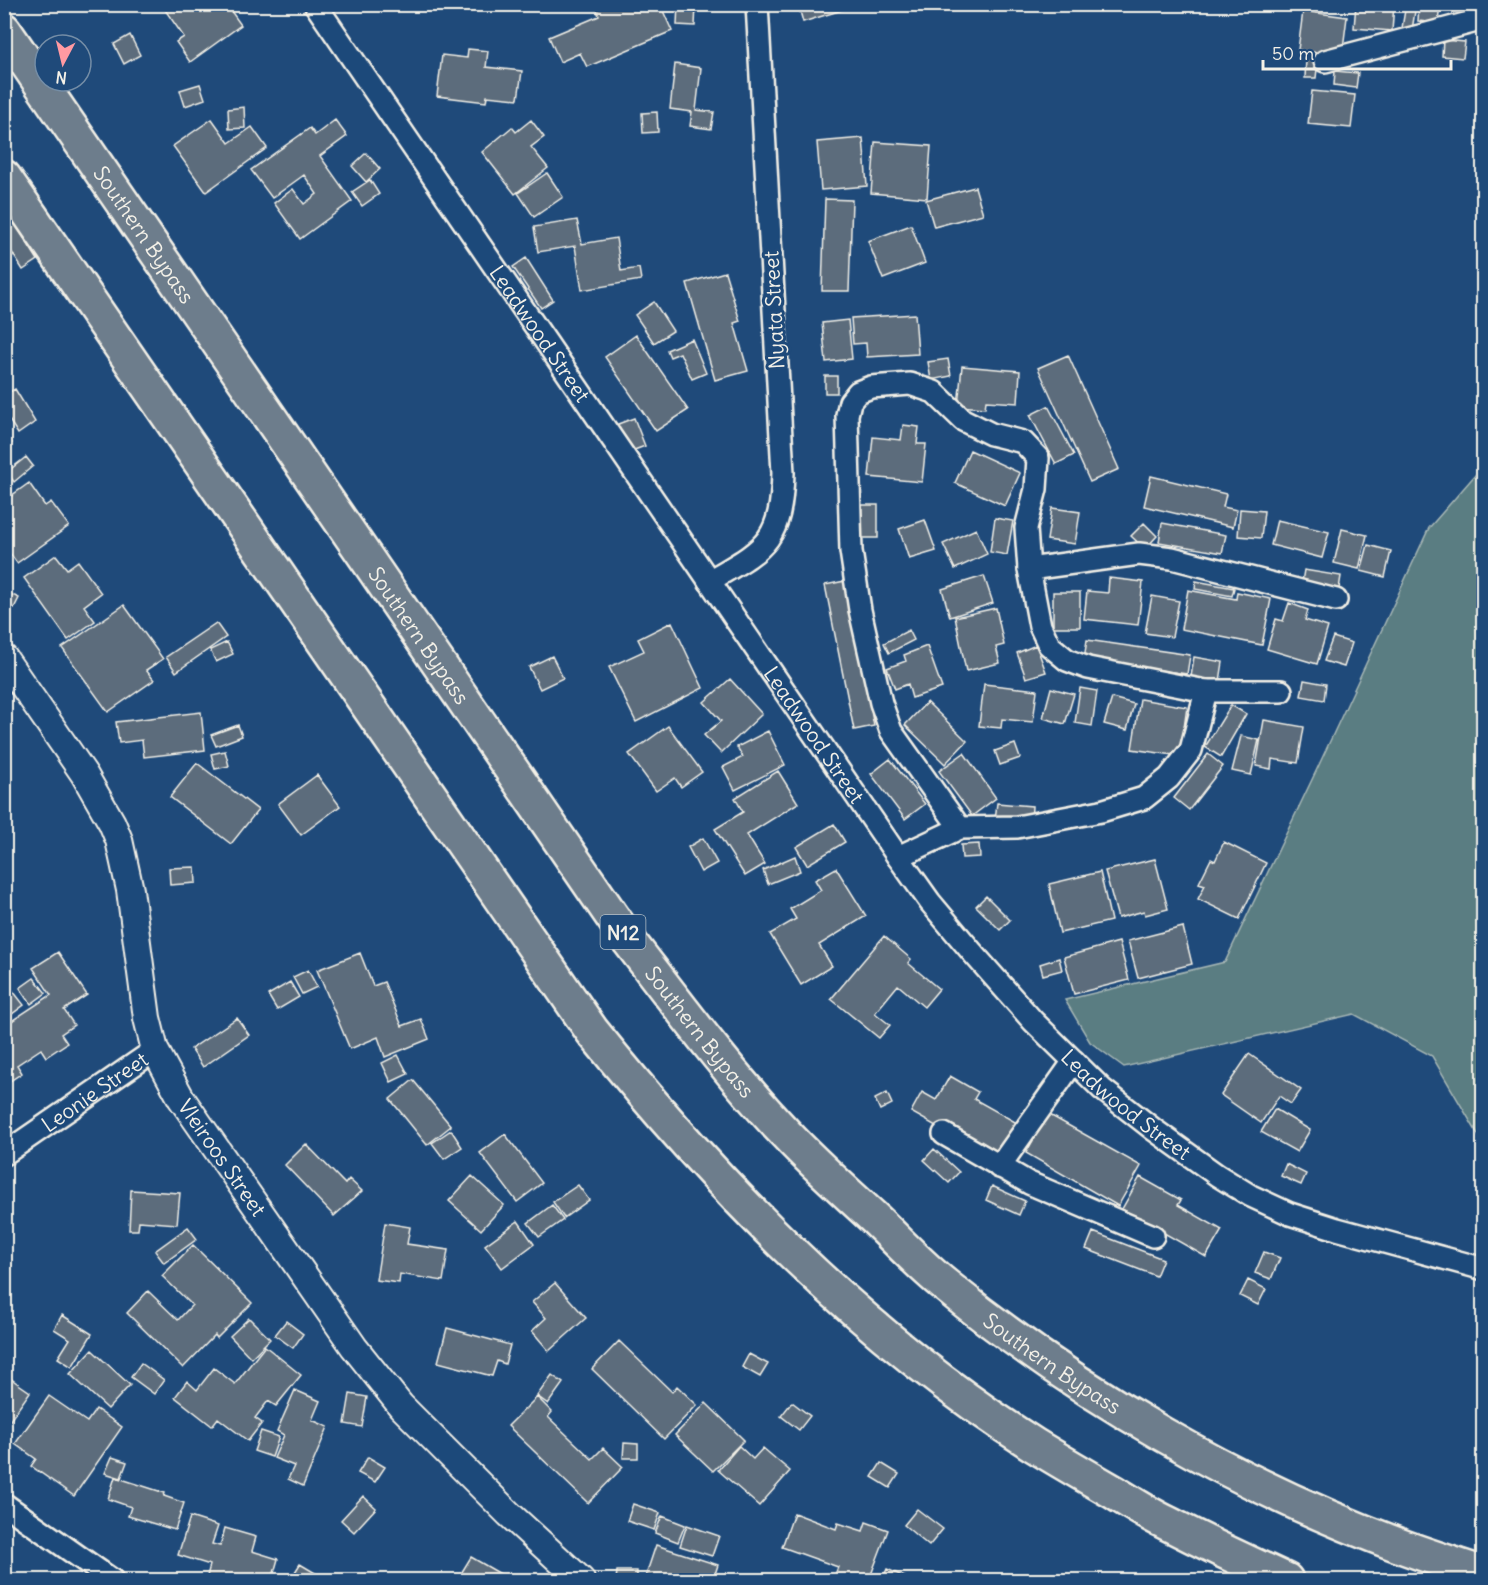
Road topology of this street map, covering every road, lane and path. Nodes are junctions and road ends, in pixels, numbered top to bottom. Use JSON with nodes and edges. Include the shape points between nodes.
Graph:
{"nodes":[{"id":1,"x":315,"y":4,"type":"edge"},
{"id":2,"x":757,"y":4,"type":"edge"},
{"id":3,"x":1484,"y":19,"type":"edge"},
{"id":4,"x":4,"y":30,"type":"edge"},
{"id":5,"x":1326,"y":61,"type":"dead end"},
{"id":6,"x":4,"y":177,"type":"edge"},
{"id":7,"x":1029,"y":569,"type":"junction"},
{"id":8,"x":709,"y":581,"type":"junction"},
{"id":9,"x":1336,"y":600,"type":"dead end"},
{"id":10,"x":4,"y":658,"type":"edge"},
{"id":11,"x":1206,"y":691,"type":"junction"},
{"id":12,"x":1281,"y":691,"type":"dead end"},
{"id":13,"x":960,"y":828,"type":"junction"},
{"id":14,"x":898,"y":857,"type":"junction"},
{"id":15,"x":155,"y":1050,"type":"junction"},
{"id":16,"x":1074,"y":1061,"type":"junction"},
{"id":17,"x":944,"y":1134,"type":"dead end"},
{"id":18,"x":4,"y":1154,"type":"edge"},
{"id":19,"x":999,"y":1167,"type":"junction"},
{"id":20,"x":1153,"y":1236,"type":"dead end"},
{"id":21,"x":1482,"y":1275,"type":"edge"},
{"id":22,"x":4,"y":1504,"type":"edge"},
{"id":23,"x":1484,"y":1574,"type":"edge"},
{"id":24,"x":112,"y":1581,"type":"edge"},
{"id":25,"x":581,"y":1581,"type":"edge"},
{"id":26,"x":1286,"y":1581,"type":"edge"}],
"edges":[{"from":1,"to":8,"type":"street","name":"Leadwood Street"},
{"from":2,"to":8,"type":"street","name":"Nyata Street","via":[[782,496],[773,533],[762,547]]},
{"from":3,"to":5,"type":"street"},
{"from":4,"to":23,"type":"highway","name":"Southern Bypass","number":"N12","via":[[629,941],[697,1031],[787,1136],[943,1284],[1090,1390],[1243,1477],[1400,1546]]},
{"from":6,"to":26,"type":"highway","via":[[586,1022],[704,1164],[855,1311],[943,1382],[1033,1444],[1165,1522]]},
{"from":7,"to":9,"type":"street","via":[[1139,554],[1172,558]]},
{"from":7,"to":11,"type":"street","via":[[1040,626],[1048,645],[1067,660],[1088,668]]},
{"from":7,"to":13,"type":"street","via":[[1026,528],[1036,489],[1038,458],[1023,442],[991,434],[963,420],[934,392],[910,384],[858,392],[847,415],[851,551],[881,703],[891,731]]},
{"from":8,"to":14,"type":"street","name":"Leadwood Street"},
{"from":10,"to":15,"type":"street","name":"Vleiroos Street","via":[[84,774],[119,840]]},
{"from":11,"to":12,"type":"street"},
{"from":11,"to":13,"type":"street","via":[[1191,750],[1169,778],[1144,798],[1101,811],[1017,827]]},
{"from":13,"to":14,"type":"street"},
{"from":14,"to":16,"type":"street","name":"Leadwood Street","via":[[972,952]]},
{"from":15,"to":18,"type":"street","name":"Leonie Street"},
{"from":15,"to":25,"type":"street","name":"Vleiroos Street","via":[[181,1098],[227,1167],[354,1347],[401,1406]]},
{"from":16,"to":19,"type":"street"},
{"from":16,"to":21,"type":"street","name":"Leadwood Street","via":[[1153,1129],[1251,1196],[1290,1214]]},
{"from":17,"to":19,"type":"street"},
{"from":19,"to":20,"type":"street"},
{"from":22,"to":24,"type":"street"}]}
